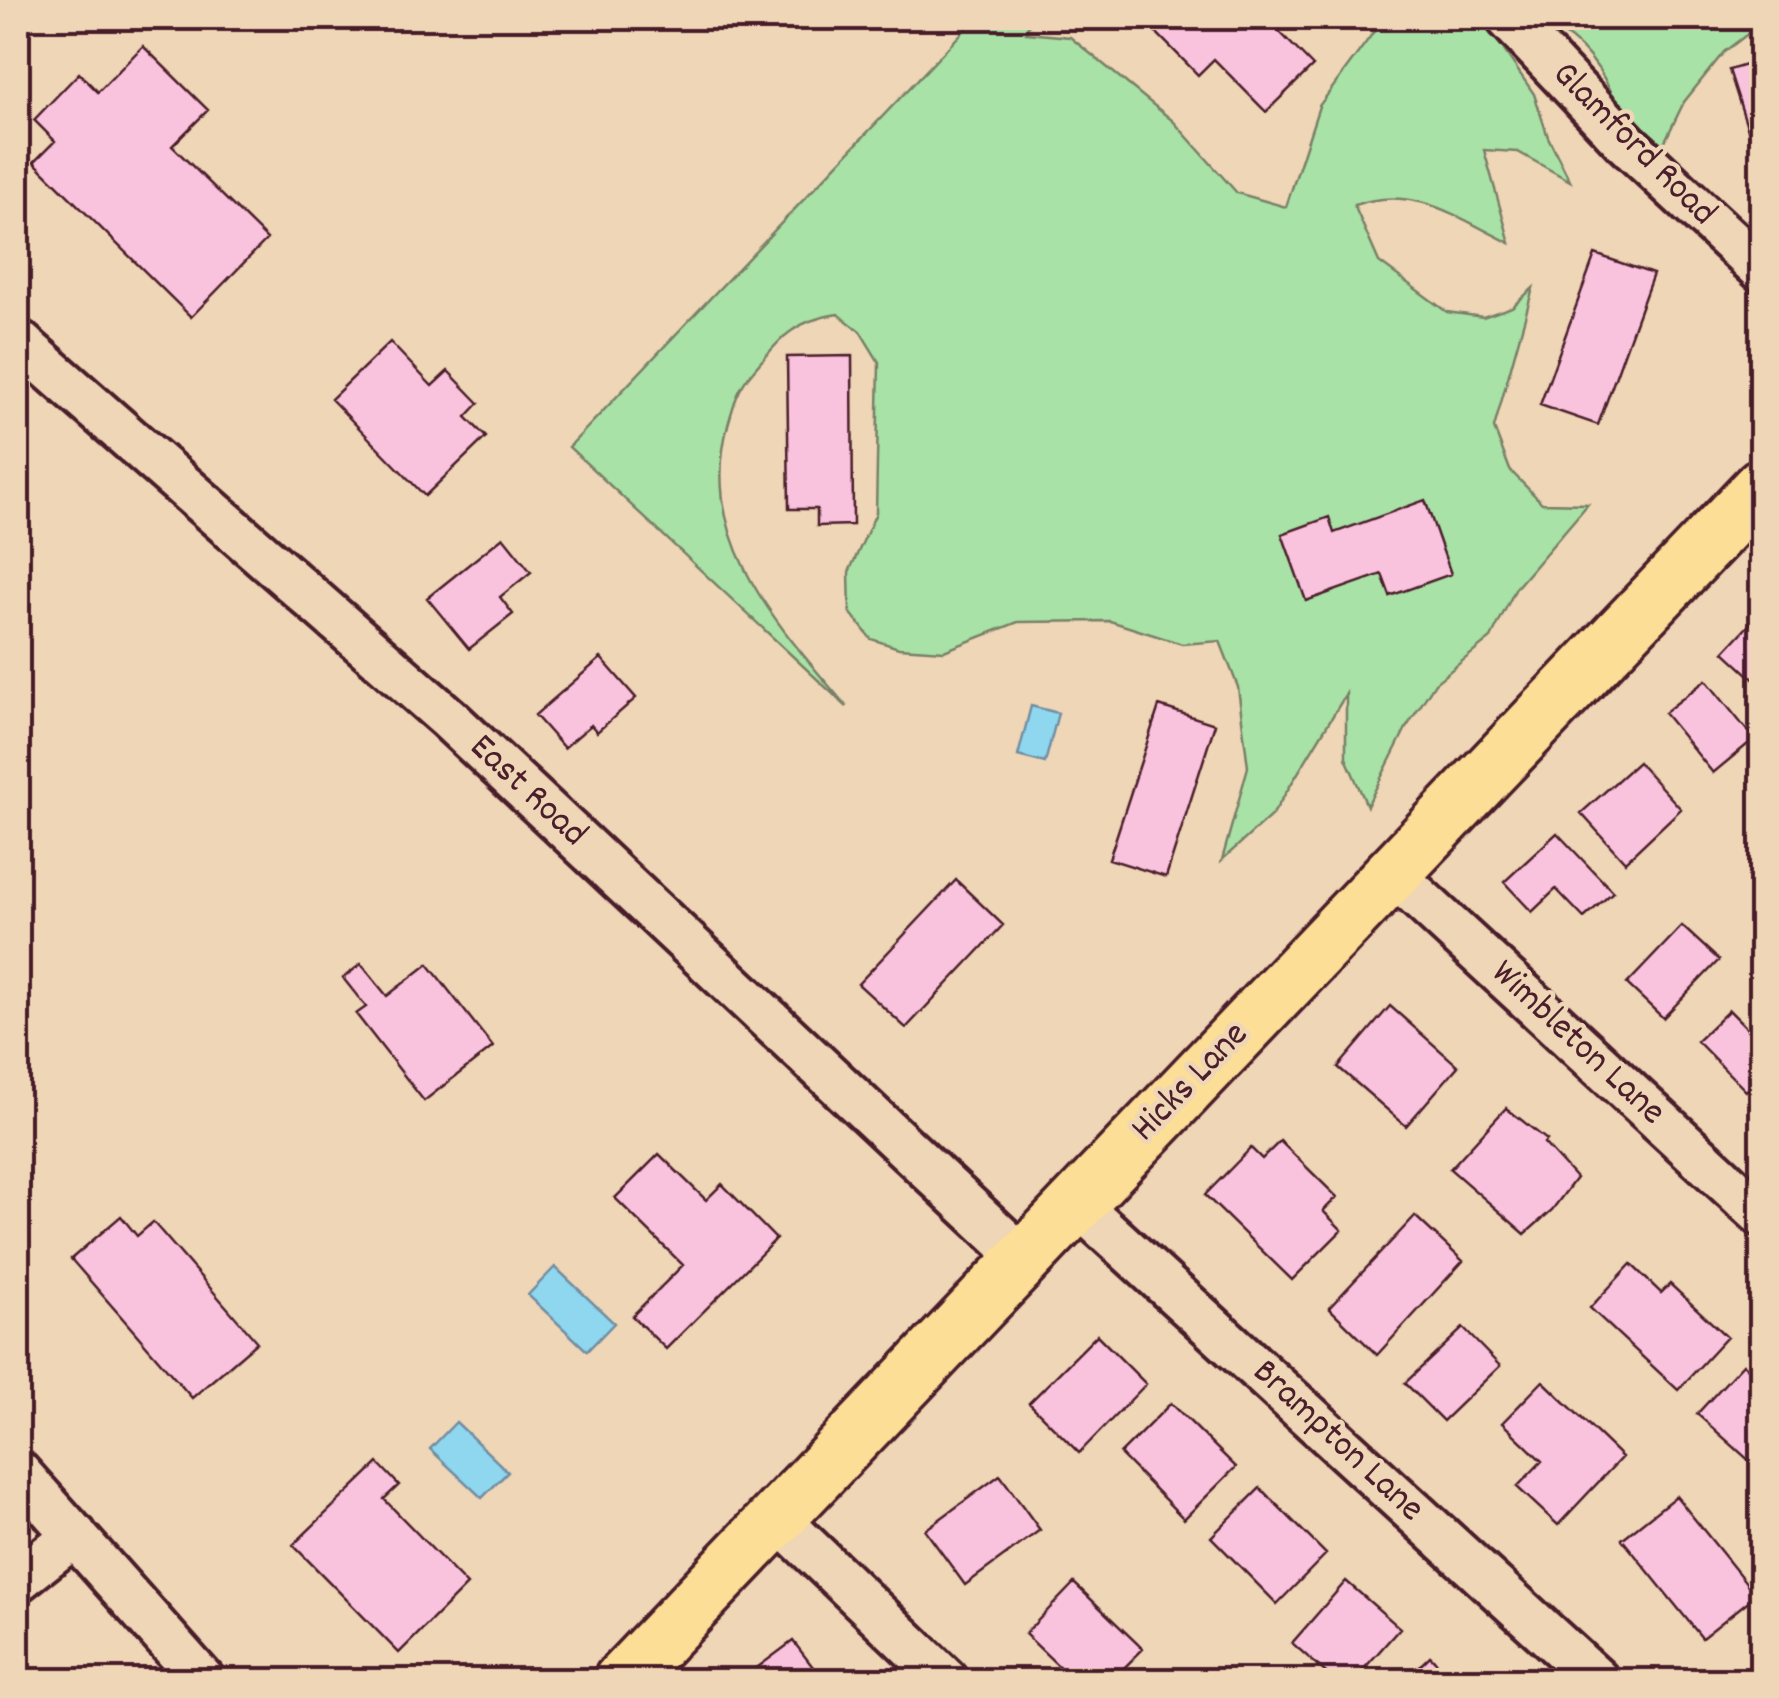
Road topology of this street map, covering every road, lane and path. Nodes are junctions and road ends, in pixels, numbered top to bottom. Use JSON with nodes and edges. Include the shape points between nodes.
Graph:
{"nodes":[{"id":1,"x":1508,"y":18,"type":"edge"},
{"id":2,"x":1762,"y":270,"type":"edge"},
{"id":3,"x":18,"y":341,"type":"edge"},
{"id":4,"x":1762,"y":486,"type":"edge"},
{"id":5,"x":1392,"y":873,"type":"junction"},
{"id":6,"x":1076,"y":1203,"type":"junction"},
{"id":7,"x":1762,"y":1215,"type":"edge"},
{"id":8,"x":1023,"y":1258,"type":"junction"},
{"id":9,"x":18,"y":1472,"type":"edge"},
{"id":10,"x":777,"y":1518,"type":"junction"},
{"id":11,"x":74,"y":1535,"type":"junction"},
{"id":12,"x":18,"y":1580,"type":"edge"},
{"id":13,"x":202,"y":1680,"type":"edge"},
{"id":14,"x":622,"y":1680,"type":"edge"},
{"id":15,"x":946,"y":1680,"type":"edge"},
{"id":16,"x":1598,"y":1680,"type":"edge"}],
"edges":[{"from":1,"to":2,"type":"street","name":"Glamford Road","via":[[1626,143]]},
{"from":3,"to":8,"type":"street","name":"East Road","via":[[448,718]]},
{"from":4,"to":5,"type":"main road","name":"Hicks Lane"},
{"from":5,"to":6,"type":"main road","name":"Hicks Lane"},
{"from":5,"to":7,"type":"street","name":"Wimbleton Lane"},
{"from":6,"to":8,"type":"main road","name":"Hicks Lane"},
{"from":6,"to":16,"type":"street","name":"Brampton Lane"},
{"from":8,"to":10,"type":"main road","name":"Hicks Lane"},
{"from":9,"to":11,"type":"street"},
{"from":10,"to":14,"type":"main road","name":"Hicks Lane"},
{"from":10,"to":15,"type":"street"},
{"from":11,"to":12,"type":"street"},
{"from":11,"to":13,"type":"street"}]}
